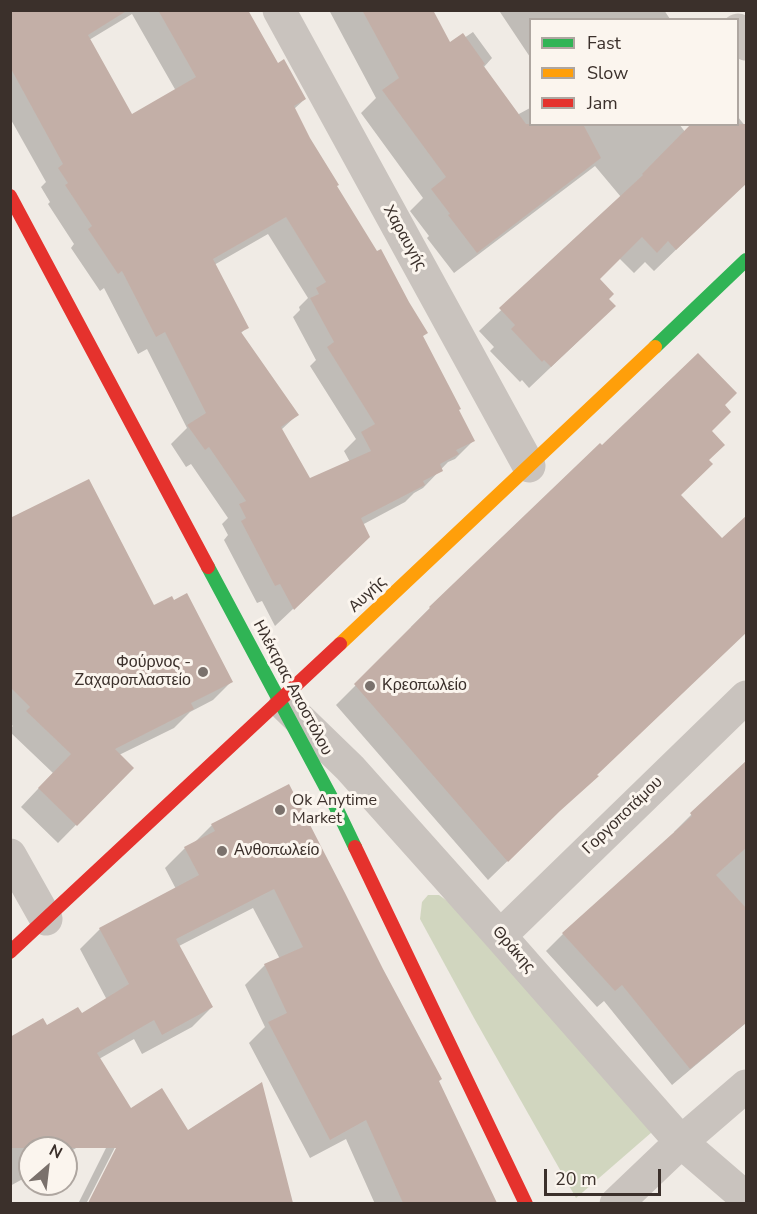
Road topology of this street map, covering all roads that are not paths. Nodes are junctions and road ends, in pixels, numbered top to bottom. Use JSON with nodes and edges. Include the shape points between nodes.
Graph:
{"nodes":[{"id":1,"x":279,"y":10,"type":"edge"},
{"id":2,"x":10,"y":196,"type":"edge"},
{"id":3,"x":747,"y":260,"type":"edge"},
{"id":4,"x":529,"y":466,"type":"junction"},
{"id":5,"x":747,"y":697,"type":"edge"},
{"id":6,"x":280,"y":700,"type":"junction"},
{"id":7,"x":10,"y":855,"type":"edge"},
{"id":8,"x":46,"y":919,"type":"junction"},
{"id":9,"x":500,"y":936,"type":"junction"},
{"id":10,"x":10,"y":952,"type":"edge"},
{"id":11,"x":747,"y":1086,"type":"edge"},
{"id":12,"x":681,"y":1142,"type":"junction"},
{"id":13,"x":747,"y":1198,"type":"edge"},
{"id":14,"x":526,"y":1203,"type":"edge"},
{"id":15,"x":616,"y":1203,"type":"edge"}],
"edges":[{"from":1,"to":4,"type":"street","name":"Χαραυγής"},
{"from":2,"to":6,"type":"street","name":"Ηλέκτρας Αποστόλου"},
{"from":3,"to":4,"type":"street","name":"Αυγής"},
{"from":4,"to":6,"type":"street","name":"Αυγής"},
{"from":5,"to":9,"type":"street","name":"Γοργοποτάμου"},
{"from":6,"to":8,"type":"street","name":"Αυγής"},
{"from":6,"to":9,"type":"street","name":"Θράκης","via":[[350,768]]},
{"from":6,"to":14,"type":"street","name":"Ηλέκτρας Αποστόλου","via":[[331,796]]},
{"from":7,"to":8,"type":"street"},
{"from":8,"to":10,"type":"street","name":"Αυγής"},
{"from":9,"to":12,"type":"street","name":"Θράκης"},
{"from":11,"to":12,"type":"street"},
{"from":12,"to":13,"type":"street","name":"Θράκης"},
{"from":12,"to":15,"type":"street"}]}
